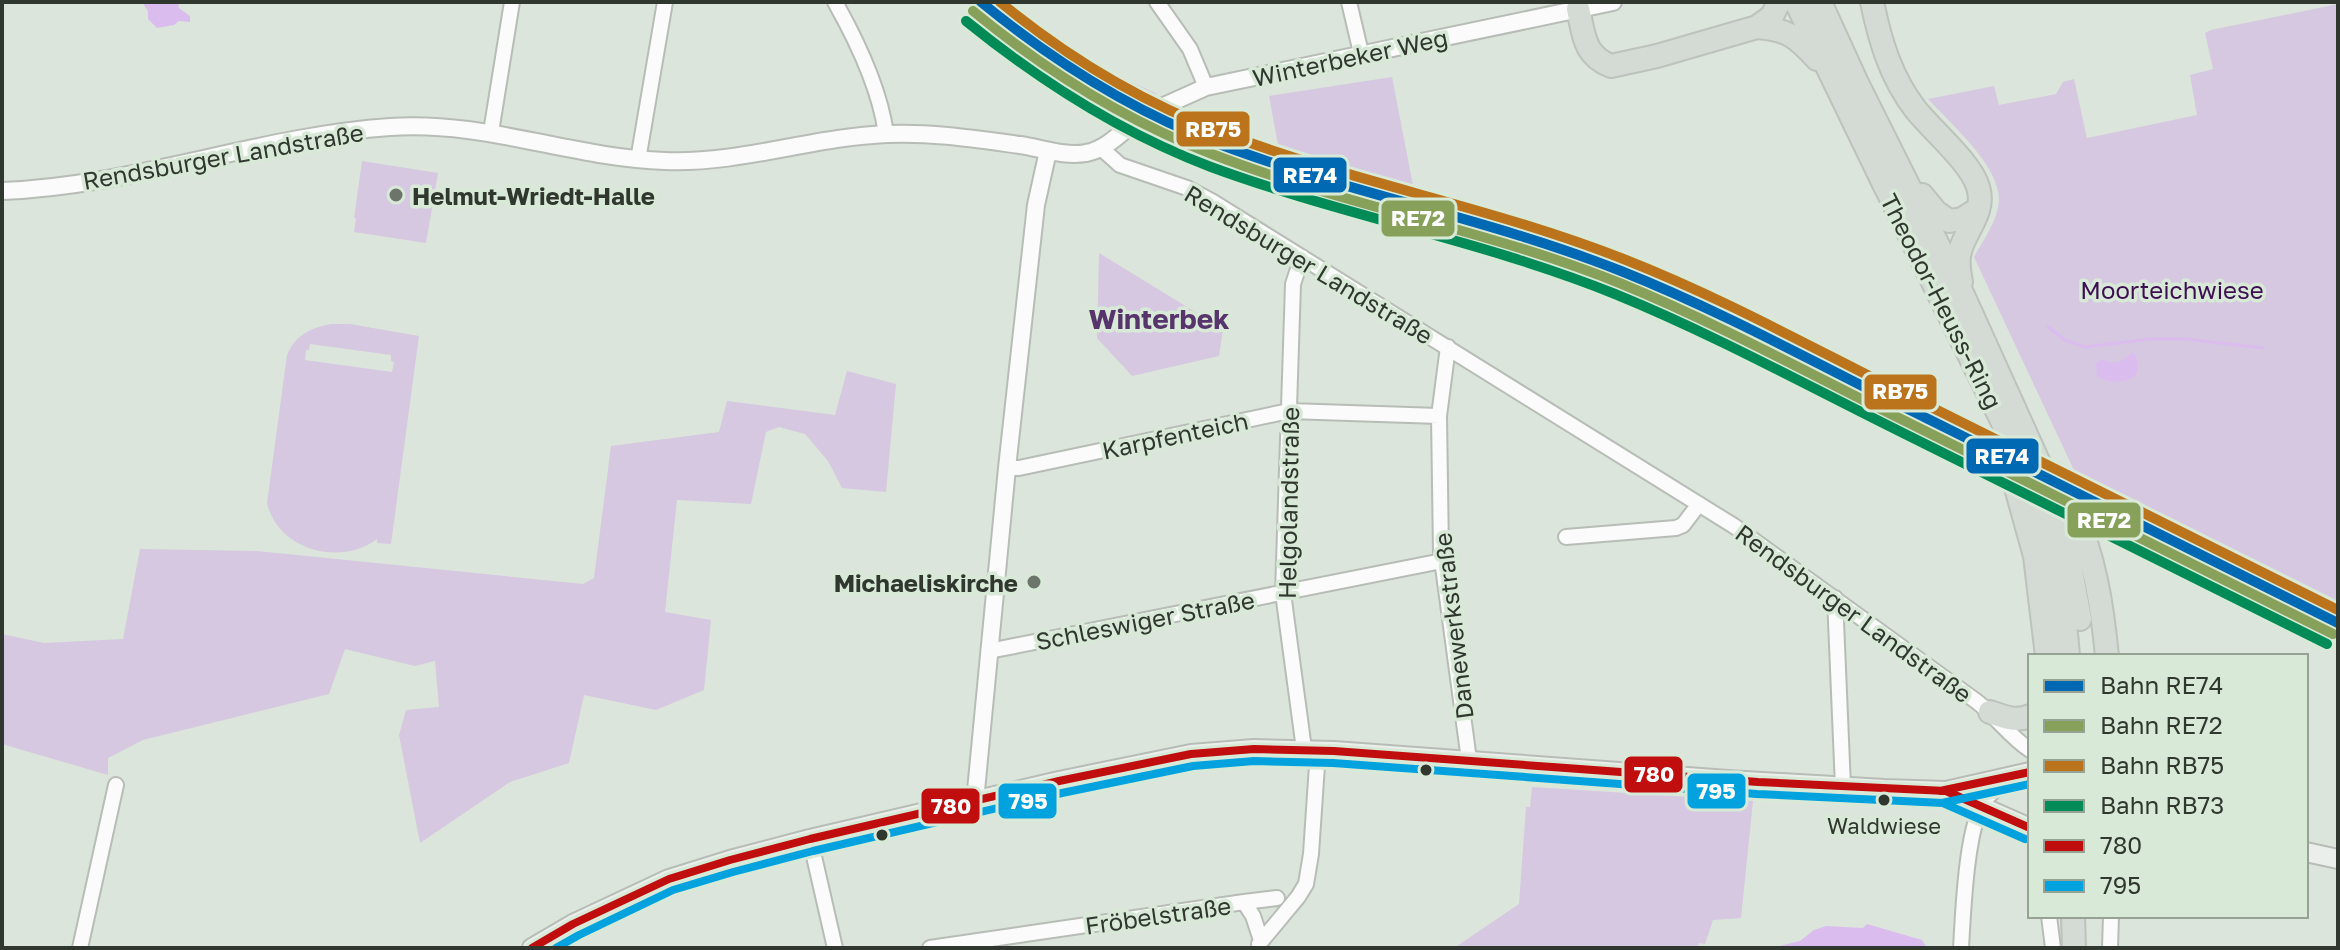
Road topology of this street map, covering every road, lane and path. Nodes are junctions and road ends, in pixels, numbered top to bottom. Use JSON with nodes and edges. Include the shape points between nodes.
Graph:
{"nodes":[{"id":1,"x":512,"y":2,"type":"edge"},
{"id":2,"x":665,"y":2,"type":"edge"},
{"id":3,"x":835,"y":2,"type":"edge"},
{"id":4,"x":1157,"y":2,"type":"edge"},
{"id":5,"x":1349,"y":2,"type":"edge"},
{"id":6,"x":1613,"y":2,"type":"edge"},
{"id":7,"x":1779,"y":2,"type":"edge"},
{"id":8,"x":1796,"y":2,"type":"edge"},
{"id":9,"x":1820,"y":2,"type":"edge"},
{"id":10,"x":1872,"y":2,"type":"edge"},
{"id":11,"x":1578,"y":9,"type":"junction"},
{"id":12,"x":1757,"y":27,"type":"junction"},
{"id":13,"x":1361,"y":53,"type":"junction"},
{"id":14,"x":1832,"y":77,"type":"junction"},
{"id":15,"x":1206,"y":87,"type":"junction"},
{"id":16,"x":491,"y":132,"type":"junction"},
{"id":17,"x":886,"y":134,"type":"junction"},
{"id":18,"x":1101,"y":148,"type":"junction"},
{"id":19,"x":1048,"y":151,"type":"junction"},
{"id":20,"x":638,"y":160,"type":"junction"},
{"id":21,"x":1896,"y":163,"type":"junction"},
{"id":22,"x":2,"y":191,"type":"edge"},
{"id":23,"x":1978,"y":209,"type":"junction"},
{"id":24,"x":1302,"y":257,"type":"junction"},
{"id":25,"x":1963,"y":295,"type":"junction"},
{"id":26,"x":1448,"y":347,"type":"junction"},
{"id":27,"x":1289,"y":411,"type":"junction"},
{"id":28,"x":1439,"y":416,"type":"junction"},
{"id":29,"x":1007,"y":468,"type":"junction"},
{"id":30,"x":2048,"y":468,"type":"junction"},
{"id":31,"x":2031,"y":486,"type":"junction"},
{"id":32,"x":1699,"y":504,"type":"junction"},
{"id":33,"x":1566,"y":537,"type":"dead end"},
{"id":34,"x":1442,"y":561,"type":"junction"},
{"id":35,"x":1283,"y":593,"type":"junction"},
{"id":36,"x":1835,"y":598,"type":"junction"},
{"id":37,"x":989,"y":651,"type":"junction"},
{"id":38,"x":2047,"y":654,"type":"edge"},
{"id":39,"x":2068,"y":654,"type":"edge"},
{"id":40,"x":2084,"y":654,"type":"edge"},
{"id":41,"x":2107,"y":654,"type":"edge"},
{"id":42,"x":1990,"y":712,"type":"junction"},
{"id":43,"x":2028,"y":717,"type":"edge"},
{"id":44,"x":2028,"y":749,"type":"edge"},
{"id":45,"x":1311,"y":750,"type":"junction"},
{"id":46,"x":1469,"y":760,"type":"junction"},
{"id":47,"x":2028,"y":773,"type":"edge"},
{"id":48,"x":2010,"y":778,"type":"junction"},
{"id":49,"x":116,"y":785,"type":"dead end"},
{"id":50,"x":1843,"y":787,"type":"junction"},
{"id":51,"x":1946,"y":791,"type":"junction"},
{"id":52,"x":975,"y":801,"type":"junction"},
{"id":53,"x":1981,"y":806,"type":"junction"},
{"id":54,"x":2028,"y":827,"type":"edge"},
{"id":55,"x":810,"y":839,"type":"junction"},
{"id":56,"x":2308,"y":852,"type":"edge"},
{"id":57,"x":2338,"y":859,"type":"edge"},
{"id":58,"x":1277,"y":898,"type":"dead end"},
{"id":59,"x":1244,"y":902,"type":"junction"},
{"id":60,"x":2049,"y":918,"type":"edge"},
{"id":61,"x":2073,"y":918,"type":"edge"},
{"id":62,"x":2088,"y":918,"type":"edge"},
{"id":63,"x":2111,"y":918,"type":"edge"},
{"id":64,"x":1259,"y":944,"type":"edge"},
{"id":65,"x":80,"y":948,"type":"edge"},
{"id":66,"x":532,"y":948,"type":"edge"},
{"id":67,"x":835,"y":948,"type":"edge"},
{"id":68,"x":930,"y":948,"type":"edge"},
{"id":69,"x":1961,"y":948,"type":"edge"},
{"id":70,"x":2053,"y":948,"type":"edge"},
{"id":71,"x":2074,"y":948,"type":"edge"},
{"id":72,"x":2089,"y":948,"type":"edge"},
{"id":73,"x":2110,"y":948,"type":"edge"}],
"edges":[{"from":1,"to":16,"type":"street"},
{"from":2,"to":20,"type":"street"},
{"from":3,"to":17,"type":"street","via":[[865,65]]},
{"from":4,"to":15,"type":"street","via":[[1190,49]]},
{"from":5,"to":13,"type":"street"},
{"from":6,"to":11,"type":"street","name":"Winterbeker Weg"},
{"from":7,"to":12,"type":"highway"},
{"from":8,"to":14,"type":"highway","name":"Theodor-Heuss-Ring"},
{"from":9,"to":21,"type":"highway","name":"Theodor-Heuss-Ring"},
{"from":10,"to":23,"type":"highway","via":[[1898,83],[1975,179]]},
{"from":11,"to":12,"type":"highway","via":[[1586,45],[1611,66]]},
{"from":11,"to":13,"type":"street","name":"Winterbeker Weg"},
{"from":12,"to":14,"type":"highway","via":[[1794,37]]},
{"from":13,"to":15,"type":"street","name":"Winterbeker Weg"},
{"from":14,"to":31,"type":"highway","name":"Theodor-Heuss-Ring","bridge":true},
{"from":15,"to":18,"type":"street","name":"Winterbeker Weg","bridge":true,"via":[[1136,121]]},
{"from":16,"to":20,"type":"street","name":"Rendsburger Landstraße"},
{"from":16,"to":22,"type":"street","name":"Rendsburger Landstraße","via":[[419,125],[361,130],[106,179]]},
{"from":17,"to":19,"type":"street","name":"Rendsburger Landstraße","via":[[973,138]]},
{"from":17,"to":20,"type":"street","name":"Rendsburger Landstraße","via":[[718,158]]},
{"from":18,"to":19,"type":"street","name":"Rendsburger Landstraße","via":[[1086,153]]},
{"from":18,"to":24,"type":"street","name":"Rendsburger Landstraße","via":[[1120,165],[1187,188]]},
{"from":19,"to":29,"type":"street","via":[[1036,205]]},
{"from":21,"to":23,"type":"highway","via":[[1943,218],[1962,219]]},
{"from":21,"to":25,"type":"highway","name":"Theodor-Heuss-Ring"},
{"from":23,"to":25,"type":"highway","via":[[1959,254]]},
{"from":24,"to":26,"type":"street","name":"Rendsburger Landstraße"},
{"from":24,"to":27,"type":"street","name":"Helgolandstraße","via":[[1293,284]]},
{"from":25,"to":30,"type":"highway","name":"Theodor-Heuss-Ring"},
{"from":26,"to":28,"type":"street","name":"Danewerkstraße"},
{"from":26,"to":32,"type":"street","name":"Rendsburger Landstraße"},
{"from":27,"to":28,"type":"street","name":"Karpfenteich"},
{"from":27,"to":29,"type":"street","name":"Karpfenteich"},
{"from":27,"to":35,"type":"street","name":"Helgolandstraße"},
{"from":28,"to":34,"type":"street","name":"Danewerkstraße"},
{"from":29,"to":37,"type":"street"},
{"from":30,"to":31,"type":"highway","name":"Theodor-Heuss-Ring","bridge":true},
{"from":30,"to":41,"type":"highway","bridge":true,"via":[[2086,540]]},
{"from":31,"to":38,"type":"highway"},
{"from":31,"to":39,"type":"highway","name":"Theodor-Heuss-Ring","via":[[2056,568]]},
{"from":31,"to":40,"type":"highway","name":"Theodor-Heuss-Ring","via":[[2074,582]]},
{"from":32,"to":33,"type":"street","via":[[1676,528]]},
{"from":32,"to":36,"type":"street","name":"Rendsburger Landstraße"},
{"from":34,"to":35,"type":"street","name":"Schleswiger Straße"},
{"from":34,"to":46,"type":"street","name":"Danewerkstraße"},
{"from":35,"to":37,"type":"street","name":"Schleswiger Straße"},
{"from":35,"to":45,"type":"street","name":"Helgolandstraße"},
{"from":36,"to":42,"type":"street","name":"Rendsburger Landstraße"},
{"from":36,"to":50,"type":"street"},
{"from":37,"to":52,"type":"street"},
{"from":42,"to":43,"type":"highway"},
{"from":42,"to":44,"type":"street","name":"Rendsburger Landstraße"},
{"from":45,"to":46,"type":"main road"},
{"from":45,"to":52,"type":"main road","via":[[1191,754]]},
{"from":45,"to":64,"type":"street","name":"Helgolandstraße","via":[[1306,884]]},
{"from":46,"to":50,"type":"main road"},
{"from":47,"to":48,"type":"main road"},
{"from":48,"to":51,"type":"main road"},
{"from":48,"to":53,"type":"street"},
{"from":49,"to":65,"type":"street"},
{"from":50,"to":51,"type":"main road"},
{"from":51,"to":53,"type":"main road"},
{"from":52,"to":55,"type":"main road"},
{"from":53,"to":54,"type":"main road"},
{"from":53,"to":69,"type":"street","via":[[1965,885]]},
{"from":55,"to":66,"type":"main road","via":[[669,879]]},
{"from":55,"to":67,"type":"street"},
{"from":56,"to":57,"type":"main road"},
{"from":58,"to":59,"type":"street","name":"Fröbelstraße"},
{"from":59,"to":64,"type":"street","name":"Fröbelstraße"},
{"from":59,"to":68,"type":"street","name":"Fröbelstraße"},
{"from":60,"to":70,"type":"street"},
{"from":61,"to":71,"type":"highway"},
{"from":62,"to":72,"type":"highway"},
{"from":63,"to":73,"type":"street"}]}
